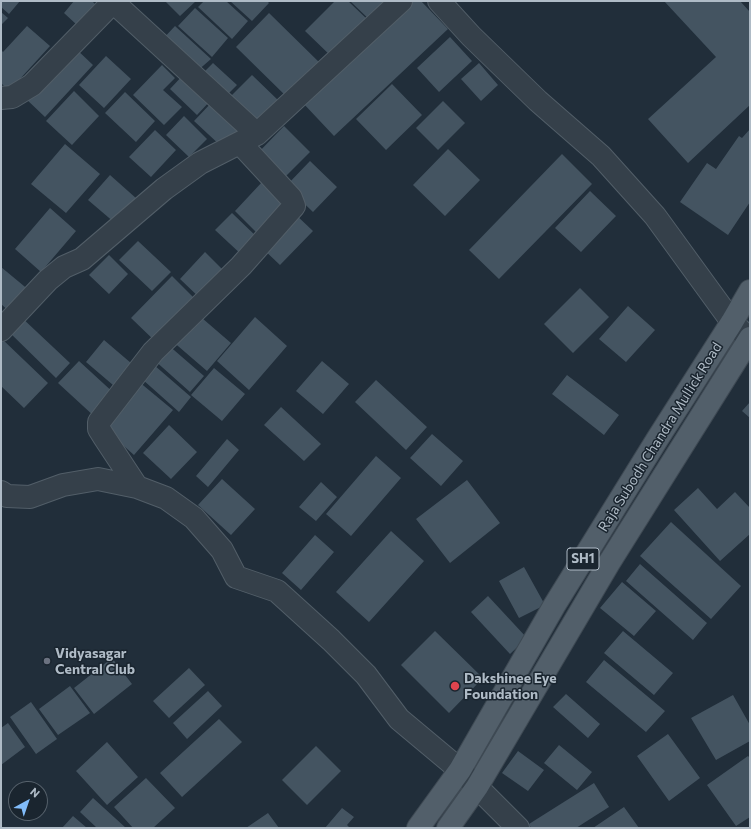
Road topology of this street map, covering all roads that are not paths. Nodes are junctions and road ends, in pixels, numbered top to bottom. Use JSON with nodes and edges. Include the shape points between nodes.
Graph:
{"nodes":[{"id":1,"x":113,"y":1,"type":"edge"},
{"id":2,"x":401,"y":1,"type":"edge"},
{"id":3,"x":440,"y":1,"type":"edge"},
{"id":4,"x":1,"y":98,"type":"edge"},
{"id":5,"x":248,"y":139,"type":"junction"},
{"id":6,"x":750,"y":291,"type":"edge"},
{"id":7,"x":732,"y":322,"type":"junction"},
{"id":8,"x":1,"y":330,"type":"edge"},
{"id":9,"x":750,"y":339,"type":"edge"},
{"id":10,"x":137,"y":487,"type":"junction"},
{"id":11,"x":1,"y":492,"type":"edge"},
{"id":12,"x":460,"y":770,"type":"junction"},
{"id":13,"x":477,"y":787,"type":"junction"},
{"id":14,"x":418,"y":828,"type":"edge"},
{"id":15,"x":448,"y":828,"type":"edge"},
{"id":16,"x":518,"y":828,"type":"edge"}],
"edges":[{"from":1,"to":4,"type":"street","via":[[32,85],[12,97]]},
{"from":1,"to":5,"type":"street"},
{"from":2,"to":5,"type":"street"},
{"from":3,"to":7,"type":"street","via":[[471,36],[527,90],[601,156],[655,216]]},
{"from":5,"to":8,"type":"street","via":[[200,163],[164,189],[82,259],[64,267],[48,280]]},
{"from":5,"to":10,"type":"street","via":[[268,175],[291,198],[294,206],[241,266],[153,352],[99,422],[99,429]]},
{"from":6,"to":7,"type":"main road","name":"Raja Subodh Chandra Mullick Road","number":"SH1"},
{"from":7,"to":9,"type":"street"},
{"from":7,"to":12,"type":"main road","name":"Raja Subodh Chandra Mullick Road","number":"SH1","via":[[554,606]]},
{"from":9,"to":13,"type":"main road","name":"Raja Subodh Chandra Mullick Road","number":"SH1","via":[[609,563]]},
{"from":10,"to":11,"type":"street","via":[[98,479],[63,485],[30,497],[7,496]]},
{"from":10,"to":12,"type":"street","via":[[166,498],[194,518],[222,550],[236,577],[277,591],[366,675],[399,719]]},
{"from":12,"to":13,"type":"street"},
{"from":12,"to":14,"type":"main road","name":"Raja Subodh Chandra Mullick Road","number":"SH1"},
{"from":13,"to":15,"type":"main road","name":"Raja Subodh Chandra Mullick Road","number":"SH1"},
{"from":13,"to":16,"type":"street"}]}
